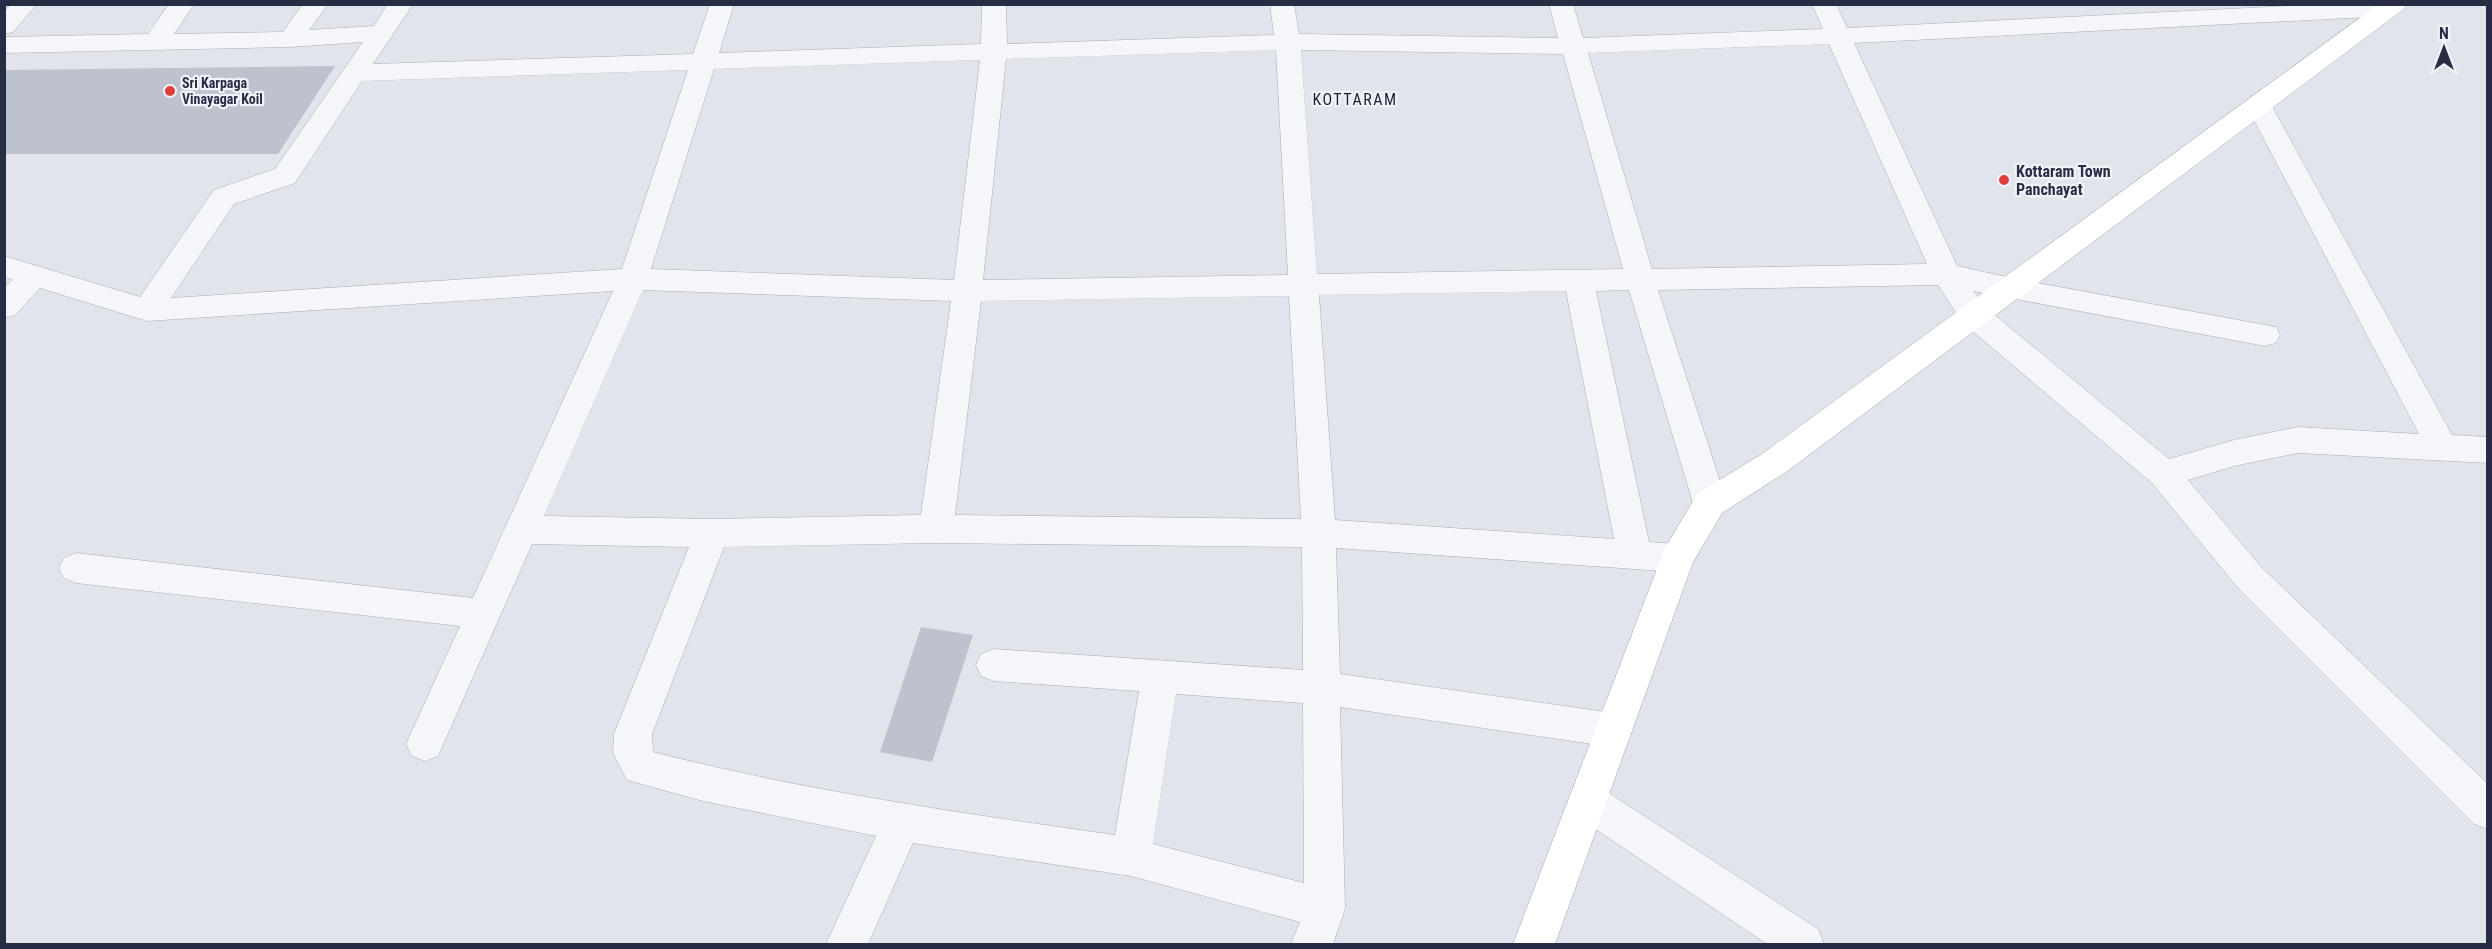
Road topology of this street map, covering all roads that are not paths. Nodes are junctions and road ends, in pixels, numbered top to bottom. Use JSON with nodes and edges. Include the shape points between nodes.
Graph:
{"nodes":[{"id":1,"x":25,"y":4,"type":"edge"},
{"id":2,"x":182,"y":4,"type":"edge"},
{"id":3,"x":316,"y":4,"type":"edge"},
{"id":4,"x":401,"y":4,"type":"edge"},
{"id":5,"x":722,"y":4,"type":"edge"},
{"id":6,"x":994,"y":4,"type":"edge"},
{"id":7,"x":1282,"y":4,"type":"edge"},
{"id":8,"x":1561,"y":4,"type":"edge"},
{"id":9,"x":1824,"y":4,"type":"edge"},
{"id":10,"x":2392,"y":7,"type":"edge"},
{"id":11,"x":2187,"y":12,"type":"edge"},
{"id":12,"x":4,"y":27,"type":"edge"},
{"id":13,"x":380,"y":33,"type":"junction"},
{"id":14,"x":1838,"y":36,"type":"junction"},
{"id":15,"x":290,"y":39,"type":"junction"},
{"id":16,"x":157,"y":40,"type":"junction"},
{"id":17,"x":1288,"y":42,"type":"junction"},
{"id":18,"x":4,"y":45,"type":"edge"},
{"id":19,"x":1572,"y":46,"type":"junction"},
{"id":20,"x":993,"y":51,"type":"junction"},
{"id":21,"x":704,"y":61,"type":"junction"},
{"id":22,"x":355,"y":73,"type":"junction"},
{"id":23,"x":2259,"y":105,"type":"junction"},
{"id":24,"x":4,"y":266,"type":"edge"},
{"id":25,"x":1946,"y":274,"type":"junction"},
{"id":26,"x":35,"y":275,"type":"junction"},
{"id":27,"x":633,"y":279,"type":"junction"},
{"id":28,"x":1640,"y":279,"type":"junction"},
{"id":29,"x":1579,"y":280,"type":"junction"},
{"id":30,"x":1304,"y":285,"type":"junction"},
{"id":31,"x":2011,"y":289,"type":"junction"},
{"id":32,"x":967,"y":291,"type":"junction"},
{"id":33,"x":4,"y":307,"type":"edge"},
{"id":34,"x":147,"y":310,"type":"junction"},
{"id":35,"x":1974,"y":315,"type":"junction"},
{"id":36,"x":2265,"y":335,"type":"dead end"},
{"id":37,"x":2443,"y":449,"type":"junction"},
{"id":38,"x":2487,"y":450,"type":"edge"},
{"id":39,"x":2164,"y":474,"type":"junction"},
{"id":40,"x":1710,"y":503,"type":"junction"},
{"id":41,"x":936,"y":529,"type":"junction"},
{"id":42,"x":521,"y":530,"type":"junction"},
{"id":43,"x":712,"y":533,"type":"junction"},
{"id":44,"x":1319,"y":533,"type":"junction"},
{"id":45,"x":1634,"y":554,"type":"junction"},
{"id":46,"x":1677,"y":558,"type":"junction"},
{"id":47,"x":76,"y":568,"type":"dead end"},
{"id":48,"x":484,"y":614,"type":"junction"},
{"id":49,"x":994,"y":665,"type":"dead end"},
{"id":50,"x":1160,"y":678,"type":"junction"},
{"id":51,"x":1320,"y":688,"type":"junction"},
{"id":52,"x":1613,"y":730,"type":"junction"},
{"id":53,"x":425,"y":744,"type":"dead end"},
{"id":54,"x":1587,"y":801,"type":"junction"},
{"id":55,"x":2487,"y":811,"type":"edge"},
{"id":56,"x":902,"y":823,"type":"junction"},
{"id":57,"x":1131,"y":857,"type":"junction"},
{"id":58,"x":1324,"y":909,"type":"junction"},
{"id":59,"x":847,"y":945,"type":"edge"},
{"id":60,"x":1312,"y":945,"type":"edge"},
{"id":61,"x":1534,"y":945,"type":"edge"},
{"id":62,"x":1803,"y":945,"type":"edge"}],
"edges":[{"from":1,"to":12,"type":"street"},
{"from":2,"to":16,"type":"street"},
{"from":3,"to":15,"type":"street"},
{"from":4,"to":13,"type":"street"},
{"from":5,"to":21,"type":"street"},
{"from":6,"to":20,"type":"street"},
{"from":7,"to":17,"type":"street"},
{"from":8,"to":19,"type":"street"},
{"from":9,"to":14,"type":"street"},
{"from":10,"to":11,"type":"street"},
{"from":10,"to":23,"type":"main road"},
{"from":11,"to":14,"type":"street"},
{"from":13,"to":15,"type":"street"},
{"from":13,"to":22,"type":"street"},
{"from":14,"to":19,"type":"street"},
{"from":14,"to":25,"type":"street"},
{"from":15,"to":16,"type":"street"},
{"from":16,"to":18,"type":"street"},
{"from":17,"to":19,"type":"street"},
{"from":17,"to":20,"type":"street"},
{"from":17,"to":30,"type":"street"},
{"from":19,"to":28,"type":"street"},
{"from":20,"to":21,"type":"street"},
{"from":20,"to":32,"type":"street"},
{"from":21,"to":22,"type":"street"},
{"from":21,"to":27,"type":"street"},
{"from":22,"to":34,"type":"street","via":[[285,176],[224,197]]},
{"from":23,"to":31,"type":"main road"},
{"from":23,"to":37,"type":"street"},
{"from":24,"to":26,"type":"street"},
{"from":25,"to":28,"type":"street"},
{"from":25,"to":31,"type":"street"},
{"from":25,"to":35,"type":"street"},
{"from":26,"to":33,"type":"street"},
{"from":26,"to":34,"type":"street"},
{"from":27,"to":32,"type":"street"},
{"from":27,"to":34,"type":"street"},
{"from":27,"to":42,"type":"street"},
{"from":28,"to":29,"type":"street"},
{"from":28,"to":40,"type":"street"},
{"from":29,"to":30,"type":"street"},
{"from":29,"to":45,"type":"street"},
{"from":30,"to":32,"type":"street"},
{"from":30,"to":44,"type":"street"},
{"from":31,"to":35,"type":"main road"},
{"from":31,"to":36,"type":"street"},
{"from":32,"to":41,"type":"street"},
{"from":35,"to":39,"type":"street"},
{"from":35,"to":40,"type":"main road","via":[[1774,463]]},
{"from":37,"to":38,"type":"street"},
{"from":37,"to":39,"type":"street","via":[[2298,440],[2234,453]]},
{"from":39,"to":55,"type":"street","via":[[2250,578]]},
{"from":40,"to":46,"type":"main road"},
{"from":41,"to":43,"type":"street"},
{"from":41,"to":44,"type":"street"},
{"from":42,"to":43,"type":"street"},
{"from":42,"to":48,"type":"street"},
{"from":43,"to":56,"type":"street","via":[[633,734],[632,753],[641,767]]},
{"from":44,"to":45,"type":"street"},
{"from":44,"to":51,"type":"street"},
{"from":45,"to":46,"type":"street"},
{"from":46,"to":52,"type":"main road"},
{"from":47,"to":48,"type":"street"},
{"from":48,"to":53,"type":"street"},
{"from":49,"to":50,"type":"street"},
{"from":50,"to":51,"type":"street"},
{"from":50,"to":57,"type":"street"},
{"from":51,"to":52,"type":"street"},
{"from":51,"to":58,"type":"street"},
{"from":52,"to":54,"type":"main road"},
{"from":54,"to":61,"type":"main road"},
{"from":54,"to":62,"type":"street"},
{"from":56,"to":57,"type":"street"},
{"from":56,"to":59,"type":"street"},
{"from":57,"to":58,"type":"street"},
{"from":58,"to":60,"type":"street"}]}
